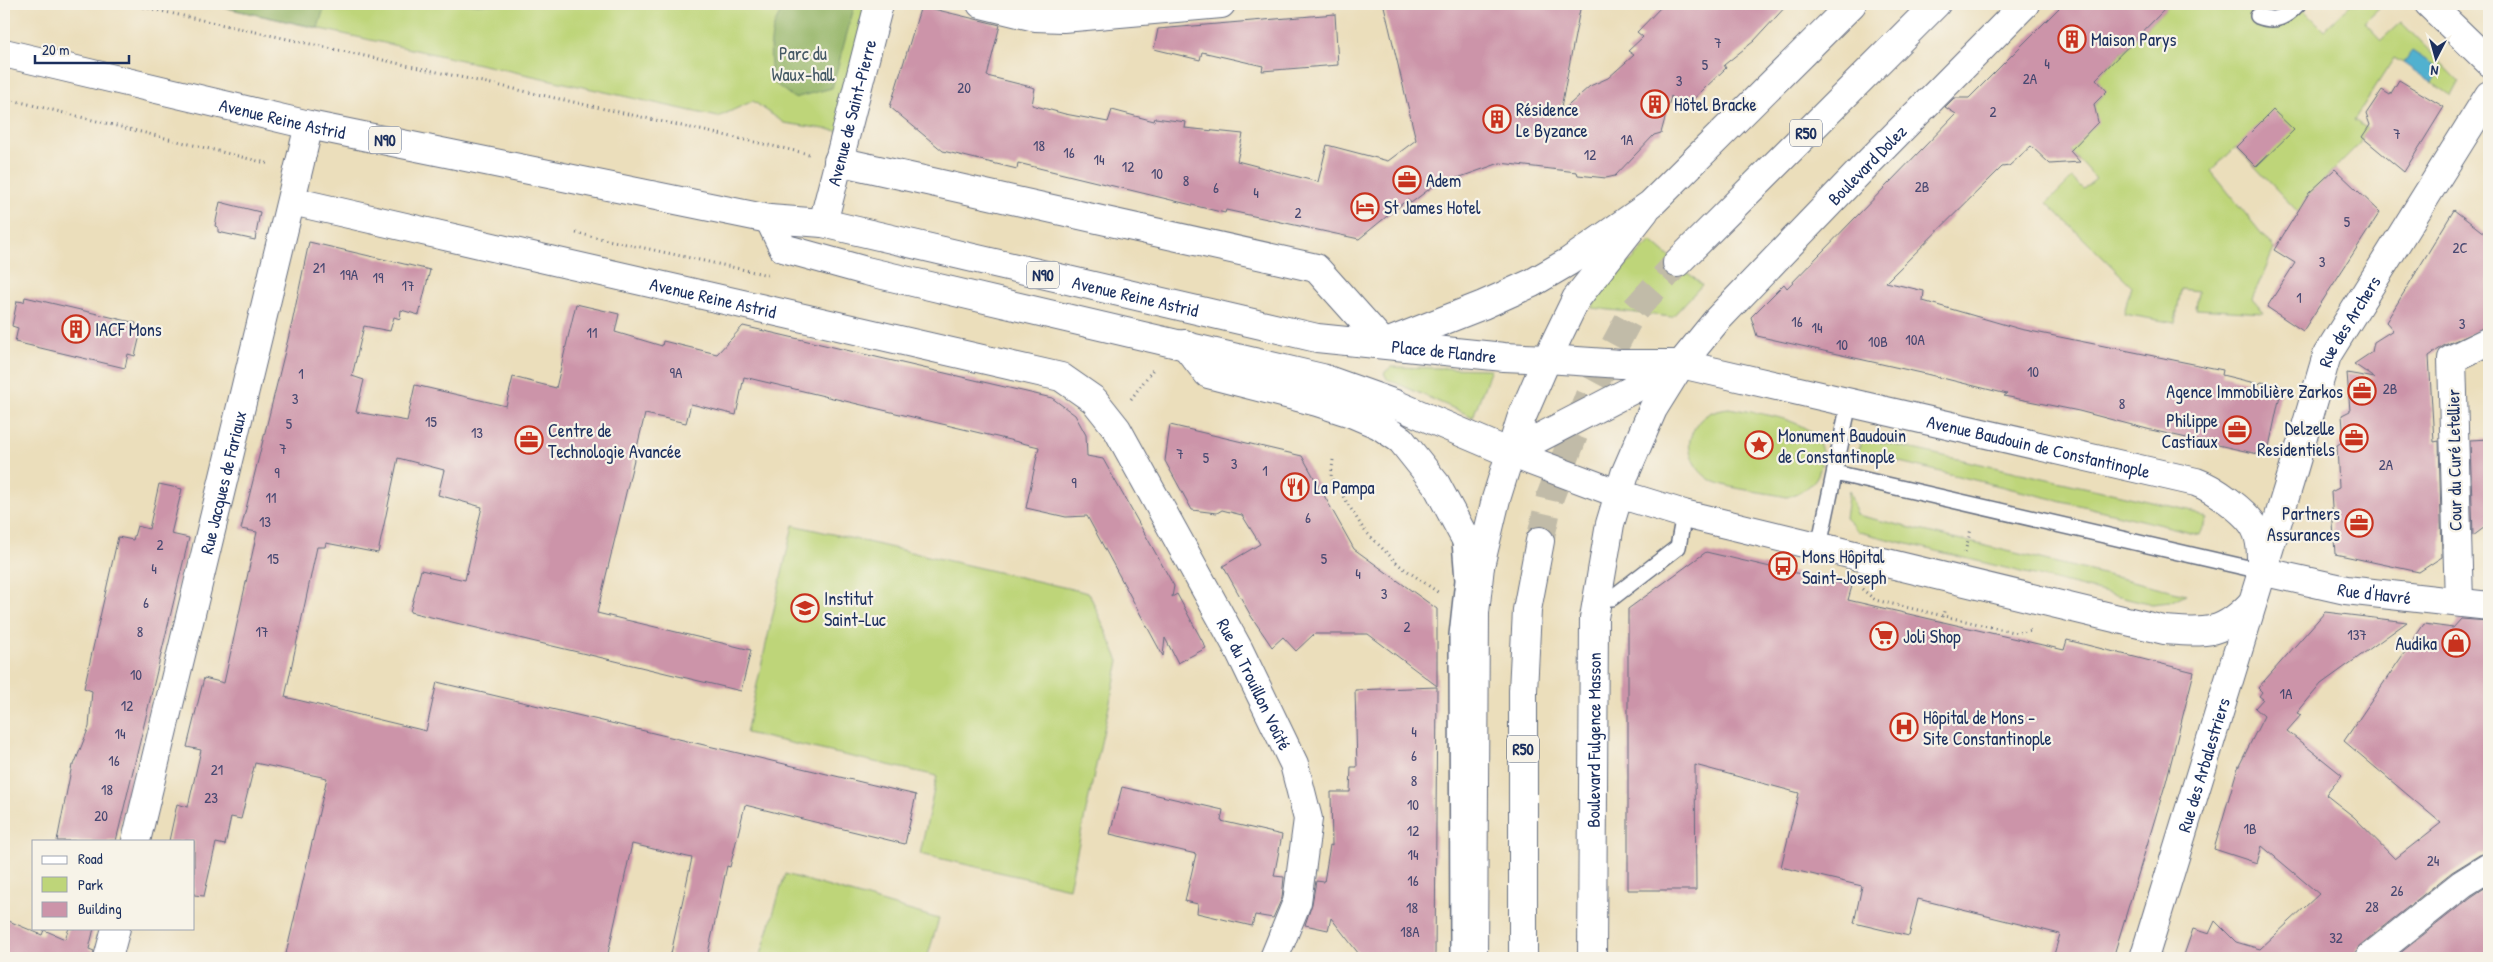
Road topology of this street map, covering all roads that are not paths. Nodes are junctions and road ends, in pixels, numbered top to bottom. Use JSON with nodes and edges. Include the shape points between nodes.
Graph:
{"nodes":[{"id":1,"x":879,"y":4,"type":"edge"},
{"id":2,"x":981,"y":4,"type":"edge"},
{"id":3,"x":1221,"y":4,"type":"edge"},
{"id":4,"x":1852,"y":4,"type":"edge"},
{"id":5,"x":1936,"y":4,"type":"edge"},
{"id":6,"x":2025,"y":4,"type":"edge"},
{"id":7,"x":2298,"y":4,"type":"edge"},
{"id":8,"x":2429,"y":4,"type":"edge"},
{"id":9,"x":2258,"y":16,"type":"dead end"},
{"id":10,"x":4,"y":54,"type":"edge"},
{"id":11,"x":2489,"y":62,"type":"edge"},
{"id":12,"x":2489,"y":95,"type":"edge"},
{"id":13,"x":309,"y":125,"type":"junction"},
{"id":14,"x":838,"y":161,"type":"junction"},
{"id":15,"x":292,"y":201,"type":"junction"},
{"id":16,"x":1651,"y":204,"type":"junction"},
{"id":17,"x":769,"y":219,"type":"junction"},
{"id":18,"x":823,"y":223,"type":"junction"},
{"id":19,"x":1677,"y":263,"type":"tunnel mouth"},
{"id":20,"x":2489,"y":341,"type":"edge"},
{"id":21,"x":1184,"y":344,"type":"junction"},
{"id":22,"x":1384,"y":344,"type":"junction"},
{"id":23,"x":1547,"y":359,"type":"junction"},
{"id":24,"x":1681,"y":364,"type":"junction"},
{"id":25,"x":1735,"y":376,"type":"joint"},
{"id":26,"x":1849,"y":402,"type":"junction"},
{"id":27,"x":1117,"y":429,"type":"joint"},
{"id":28,"x":1507,"y":463,"type":"junction"},
{"id":29,"x":1835,"y":473,"type":"junction"},
{"id":30,"x":1619,"y":494,"type":"junction"},
{"id":31,"x":1695,"y":517,"type":"junction"},
{"id":32,"x":1460,"y":529,"type":"junction"},
{"id":33,"x":1540,"y":541,"type":"tunnel mouth"},
{"id":34,"x":1819,"y":546,"type":"junction"},
{"id":35,"x":2261,"y":571,"type":"junction"},
{"id":36,"x":1479,"y":574,"type":"junction"},
{"id":37,"x":1597,"y":597,"type":"junction"},
{"id":38,"x":2459,"y":602,"type":"junction"},
{"id":39,"x":2252,"y":603,"type":"junction"},
{"id":40,"x":2489,"y":606,"type":"edge"},
{"id":41,"x":1459,"y":610,"type":"junction"},
{"id":42,"x":136,"y":840,"type":"edge"},
{"id":43,"x":2489,"y":867,"type":"edge"},
{"id":44,"x":115,"y":930,"type":"edge"},
{"id":45,"x":108,"y":958,"type":"edge"},
{"id":46,"x":1274,"y":958,"type":"edge"},
{"id":47,"x":1458,"y":958,"type":"edge"},
{"id":48,"x":1473,"y":958,"type":"edge"},
{"id":49,"x":1523,"y":958,"type":"edge"},
{"id":50,"x":1592,"y":958,"type":"edge"},
{"id":51,"x":2144,"y":958,"type":"edge"},
{"id":52,"x":2369,"y":958,"type":"edge"}],
"edges":[{"from":1,"to":14,"type":"main road","name":"Avenue de Saint-Pierre"},
{"from":2,"to":3,"type":"main road","via":[[1035,17],[1063,18]]},
{"from":4,"to":16,"type":"main road"},
{"from":5,"to":19,"type":"main road","number":"R50"},
{"from":6,"to":24,"type":"main road","name":"Boulevard Dolez","via":[[1871,159]]},
{"from":7,"to":9,"type":"lane","via":[[2281,18]]},
{"from":8,"to":11,"type":"main road"},
{"from":10,"to":13,"type":"main road","name":"Avenue Reine Astrid","number":"N90"},
{"from":12,"to":35,"type":"main road","name":"Rue des Archers","via":[[2327,355]]},
{"from":13,"to":15,"type":"main road","name":"Rue Jacques de Fariaux"},
{"from":13,"to":17,"type":"main road","name":"Avenue Reine Astrid","number":"N90"},
{"from":14,"to":18,"type":"main road","name":"Avenue de Saint-Pierre"},
{"from":14,"to":22,"type":"main road","name":"Place de Flandre","via":[[1316,268]]},
{"from":15,"to":27,"type":"main road","name":"Avenue Reine Astrid","via":[[1061,377],[1094,400]]},
{"from":15,"to":42,"type":"main road","name":"Rue Jacques de Fariaux"},
{"from":16,"to":22,"type":"main road","via":[[1532,283]]},
{"from":16,"to":23,"type":"main road","via":[[1576,299]]},
{"from":17,"to":18,"type":"main road","name":"Avenue Reine Astrid","number":"N90"},
{"from":17,"to":21,"type":"main road","name":"Avenue Reine Astrid","number":"N90","via":[[783,248],[866,271]]},
{"from":18,"to":22,"type":"main road","name":"Avenue Reine Astrid","number":"N90","via":[[1317,338]]},
{"from":20,"to":38,"type":"main road","name":"Cour du Curé Letellier","via":[[2452,359]]},
{"from":21,"to":28,"type":"main road","name":"Avenue Reine Astrid","number":"N90","via":[[1322,378],[1395,404],[1473,436]]},
{"from":21,"to":32,"type":"main road","via":[[1208,374],[1317,402],[1379,425],[1401,440],[1424,467]]},
{"from":22,"to":23,"type":"main road","name":"Place de Flandre"},
{"from":23,"to":24,"type":"main road","name":"Place de Flandre"},
{"from":23,"to":28,"type":"main road","via":[[1521,419]]},
{"from":24,"to":25,"type":"main road","name":"Place de Flandre"},
{"from":24,"to":28,"type":"main road"},
{"from":24,"to":30,"type":"main road","via":[[1653,408]]},
{"from":25,"to":26,"type":"main road","name":"Avenue Baudouin de Constantinople"},
{"from":26,"to":29,"type":"lane"},
{"from":26,"to":35,"type":"main road","name":"Avenue Baudouin de Constantinople","via":[[2208,486],[2255,528],[2260,543]]},
{"from":27,"to":46,"type":"main road","name":"Rue du Trouillon Voûté","via":[[1239,650],[1294,764],[1308,819],[1297,902]]},
{"from":28,"to":30,"type":"main road"},
{"from":28,"to":36,"type":"main road"},
{"from":29,"to":34,"type":"lane"},
{"from":29,"to":35,"type":"lane"},
{"from":30,"to":31,"type":"main road"},
{"from":30,"to":37,"type":"main road","name":"Boulevard Fulgence Masson","via":[[1610,524]]},
{"from":31,"to":34,"type":"main road"},
{"from":31,"to":37,"type":"lane","via":[[1678,547],[1612,598]]},
{"from":32,"to":36,"type":"main road"},
{"from":32,"to":41,"type":"lane","via":[[1462,580]]},
{"from":33,"to":49,"type":"main road","number":"R50","via":[[1527,610],[1522,691]]},
{"from":34,"to":39,"type":"main road","via":[[2164,630],[2203,632],[2221,628],[2237,619]]},
{"from":35,"to":38,"type":"main road","name":"Rue d'Havré","via":[[2346,590]]},
{"from":35,"to":39,"type":"main road","name":"Rue des Arbalestriers"},
{"from":36,"to":41,"type":"lane"},
{"from":36,"to":48,"type":"main road"},
{"from":37,"to":50,"type":"main road","name":"Boulevard Fulgence Masson","via":[[1594,618]]},
{"from":38,"to":40,"type":"main road","name":"Rue d'Havré"},
{"from":39,"to":51,"type":"main road","name":"Rue des Arbalestriers"},
{"from":41,"to":47,"type":"lane"},
{"from":43,"to":52,"type":"main road","via":[[2462,884]]},
{"from":44,"to":45,"type":"main road"}]}
